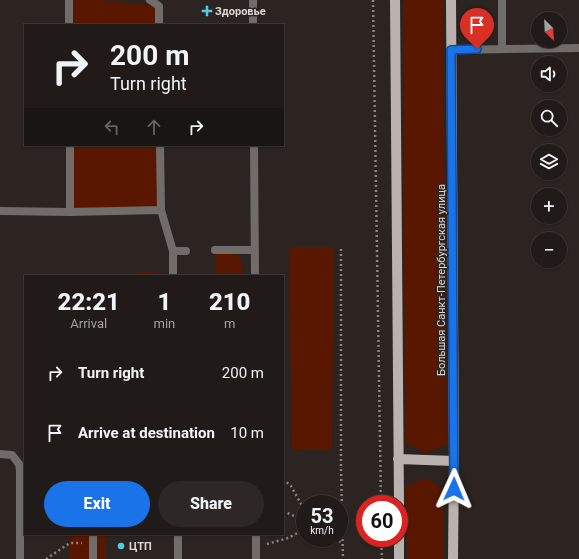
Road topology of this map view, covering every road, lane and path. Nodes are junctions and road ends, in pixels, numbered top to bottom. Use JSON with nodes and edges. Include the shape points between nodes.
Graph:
{"nodes":[{"id":1,"x":69,"y":0,"type":"edge"},
{"id":2,"x":150,"y":0,"type":"edge"},
{"id":3,"x":252,"y":0,"type":"edge"},
{"id":4,"x":373,"y":0,"type":"edge"},
{"id":5,"x":395,"y":0,"type":"edge"},
{"id":6,"x":451,"y":0,"type":"edge"},
{"id":7,"x":502,"y":0,"type":"edge"},
{"id":8,"x":69,"y":24,"type":"edge"},
{"id":9,"x":159,"y":24,"type":"edge"},
{"id":10,"x":253,"y":24,"type":"edge"},
{"id":11,"x":579,"y":48,"type":"edge"},
{"id":12,"x":502,"y":49,"type":"junction"},
{"id":13,"x":451,"y":50,"type":"junction"},
{"id":14,"x":70,"y":146,"type":"edge"},
{"id":15,"x":160,"y":146,"type":"edge"},
{"id":16,"x":254,"y":146,"type":"edge"},
{"id":17,"x":161,"y":210,"type":"junction"},
{"id":18,"x":0,"y":211,"type":"edge"},
{"id":19,"x":70,"y":212,"type":"junction"},
{"id":20,"x":341,"y":249,"type":"dead end"},
{"id":21,"x":186,"y":250,"type":"dead end"},
{"id":22,"x":215,"y":250,"type":"dead end"},
{"id":23,"x":254,"y":250,"type":"junction"},
{"id":24,"x":173,"y":251,"type":"junction"},
{"id":25,"x":173,"y":275,"type":"edge"},
{"id":26,"x":255,"y":275,"type":"edge"},
{"id":27,"x":0,"y":454,"type":"edge"},
{"id":28,"x":398,"y":460,"type":"junction"},
{"id":29,"x":454,"y":461,"type":"junction"},
{"id":30,"x":284,"y":480,"type":"edge"},
{"id":31,"x":342,"y":495,"type":"edge"},
{"id":32,"x":381,"y":495,"type":"edge"},
{"id":33,"x":399,"y":495,"type":"edge"},
{"id":34,"x":296,"y":496,"type":"edge"},
{"id":35,"x":284,"y":511,"type":"edge"},
{"id":36,"x":296,"y":517,"type":"edge"},
{"id":37,"x":296,"y":534,"type":"edge"},
{"id":38,"x":93,"y":535,"type":"edge"},
{"id":39,"x":178,"y":535,"type":"edge"},
{"id":40,"x":256,"y":535,"type":"edge"},
{"id":41,"x":93,"y":543,"type":"junction"},
{"id":42,"x":256,"y":547,"type":"junction"},
{"id":43,"x":343,"y":547,"type":"edge"},
{"id":44,"x":381,"y":547,"type":"edge"},
{"id":45,"x":399,"y":547,"type":"edge"},
{"id":46,"x":20,"y":559,"type":"edge"},
{"id":47,"x":46,"y":559,"type":"edge"},
{"id":48,"x":93,"y":559,"type":"edge"},
{"id":49,"x":178,"y":559,"type":"edge"},
{"id":50,"x":256,"y":559,"type":"edge"},
{"id":51,"x":343,"y":559,"type":"edge"},
{"id":52,"x":382,"y":559,"type":"edge"},
{"id":53,"x":399,"y":559,"type":"edge"},
{"id":54,"x":453,"y":559,"type":"edge"}],
"edges":[{"from":1,"to":8,"type":"street"},
{"from":2,"to":9,"type":"street","via":[[159,6]]},
{"from":3,"to":10,"type":"street"},
{"from":4,"to":32,"type":"path"},
{"from":5,"to":28,"type":"main road"},
{"from":6,"to":13,"type":"main road","name":"Большая Санкт-Петербургская улица"},
{"from":7,"to":12,"type":"street"},
{"from":11,"to":12,"type":"street"},
{"from":12,"to":13,"type":"street"},
{"from":13,"to":29,"type":"main road","name":"Большая Санкт-Петербургская улица"},
{"from":14,"to":19,"type":"street"},
{"from":15,"to":17,"type":"street"},
{"from":16,"to":23,"type":"street"},
{"from":17,"to":19,"type":"street"},
{"from":17,"to":24,"type":"street"},
{"from":18,"to":19,"type":"street"},
{"from":20,"to":31,"type":"path"},
{"from":21,"to":24,"type":"street"},
{"from":22,"to":23,"type":"street"},
{"from":23,"to":26,"type":"street"},
{"from":24,"to":25,"type":"street"},
{"from":27,"to":46,"type":"street","via":[[12,455],[19,464]]},
{"from":28,"to":29,"type":"main road"},
{"from":28,"to":33,"type":"main road"},
{"from":29,"to":54,"type":"main road","name":"Большая Санкт-Петербургская улица"},
{"from":30,"to":34,"type":"path"},
{"from":35,"to":36,"type":"path"},
{"from":37,"to":42,"type":"path"},
{"from":38,"to":41,"type":"street"},
{"from":39,"to":49,"type":"street"},
{"from":40,"to":42,"type":"street"},
{"from":41,"to":47,"type":"path","via":[[70,543]]},
{"from":41,"to":48,"type":"street"},
{"from":42,"to":50,"type":"street"},
{"from":43,"to":51,"type":"path"},
{"from":44,"to":52,"type":"path"},
{"from":45,"to":53,"type":"main road"}]}
